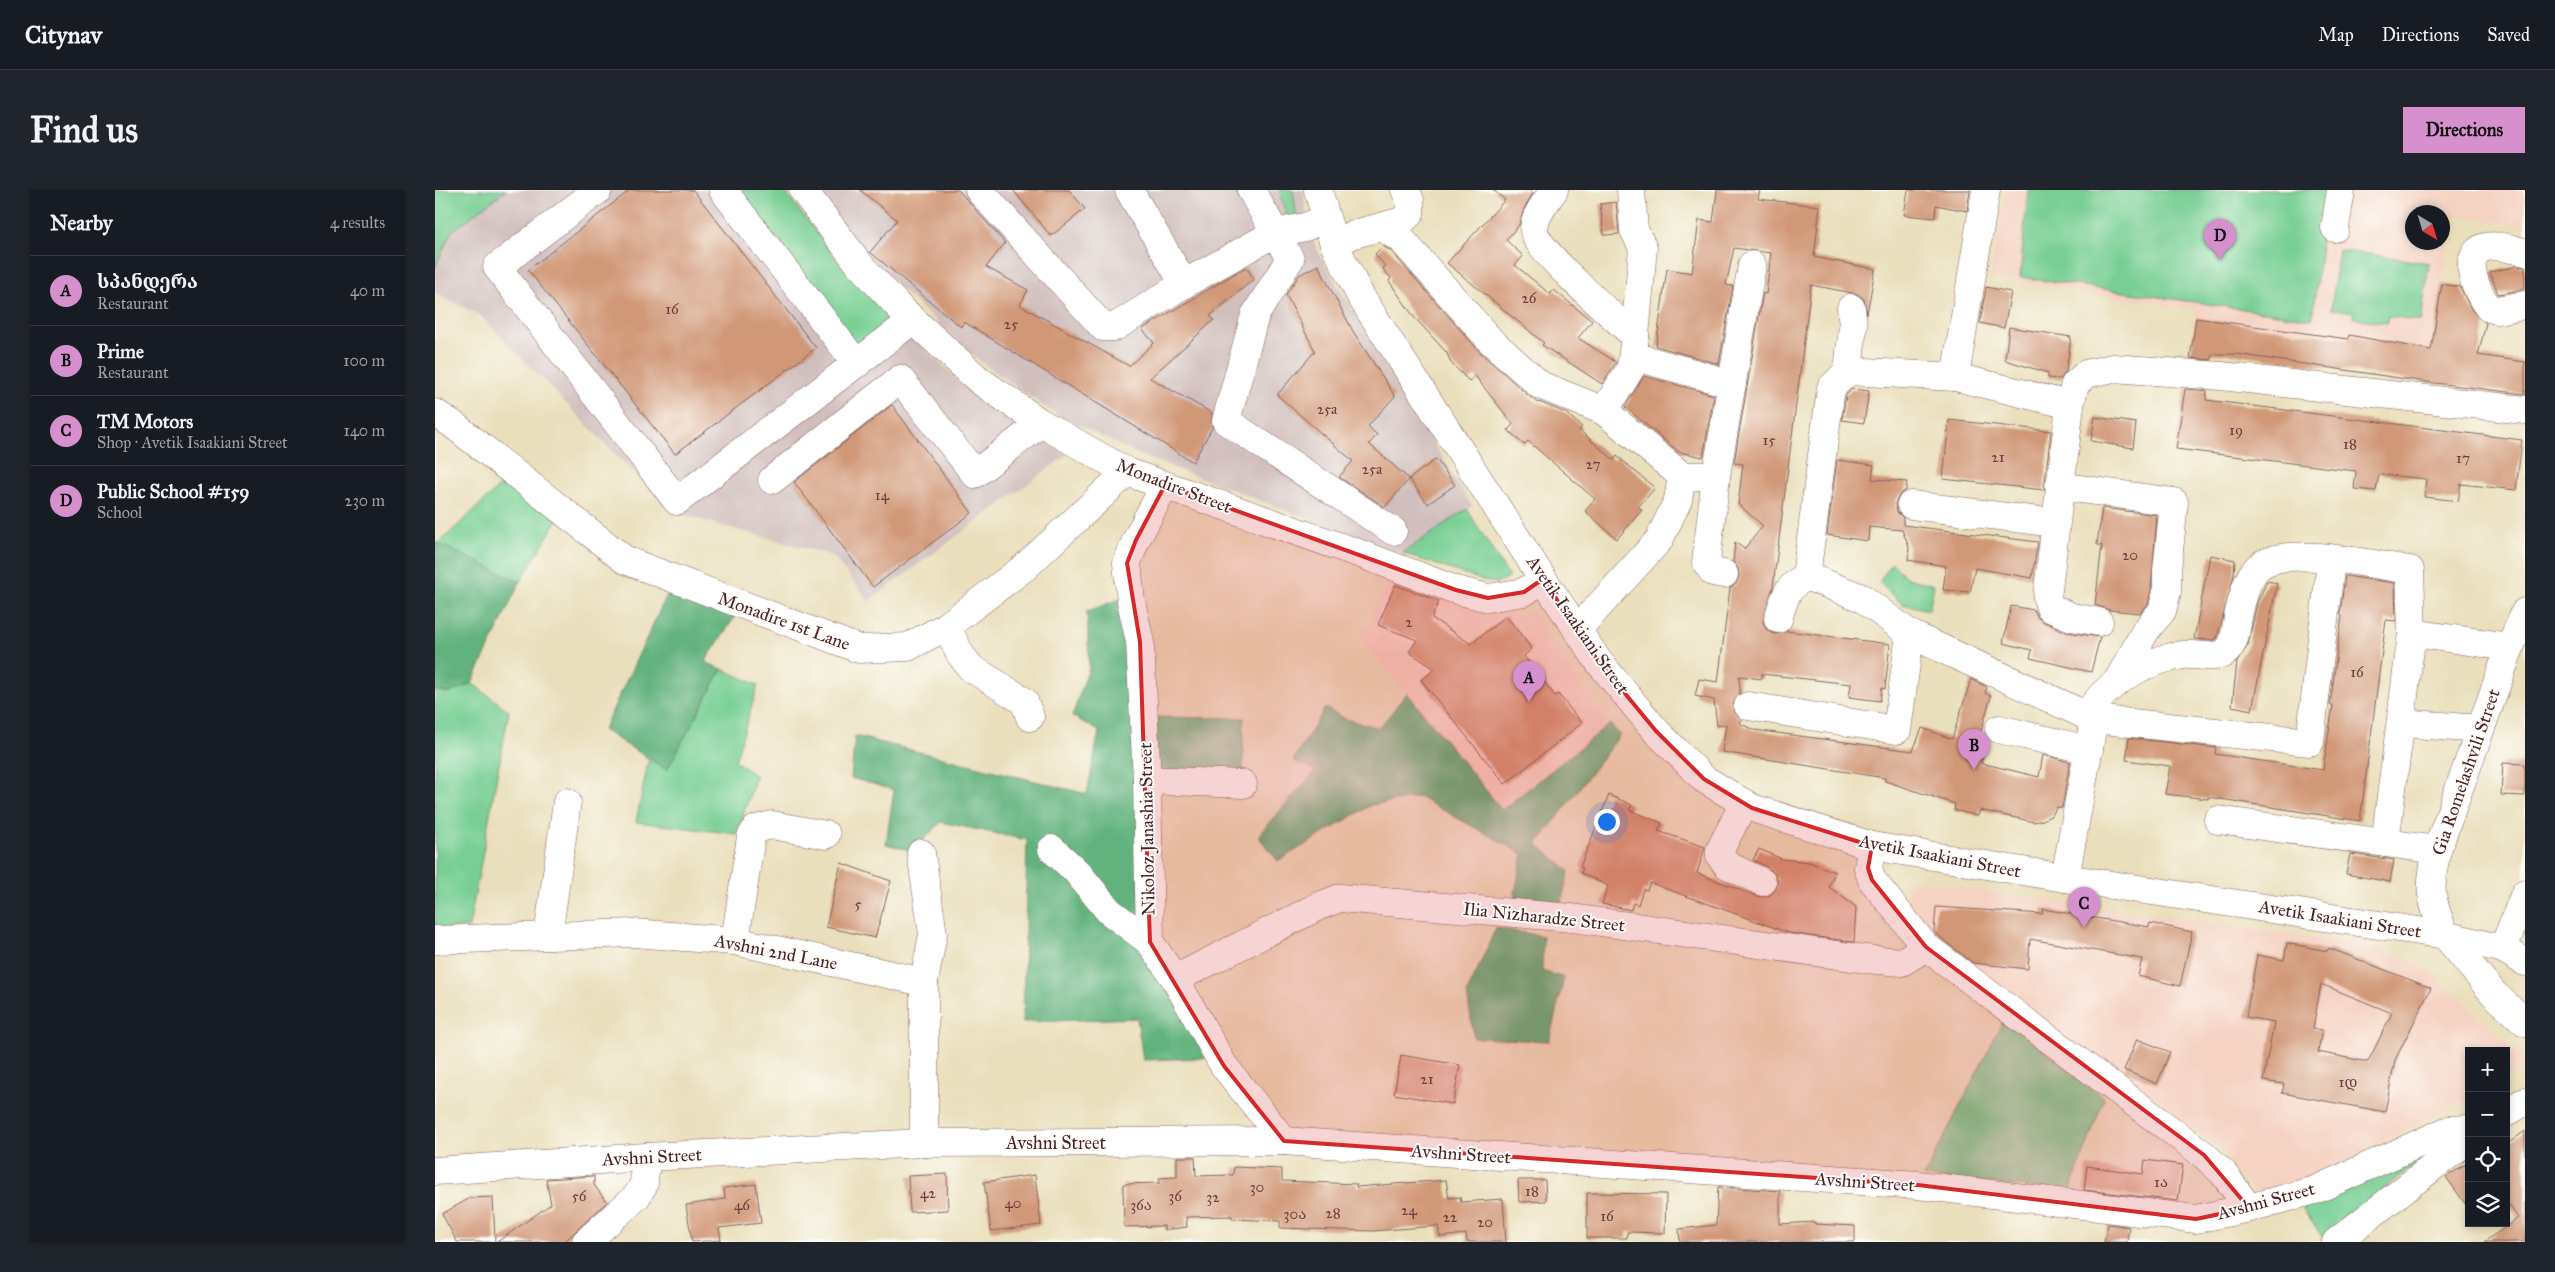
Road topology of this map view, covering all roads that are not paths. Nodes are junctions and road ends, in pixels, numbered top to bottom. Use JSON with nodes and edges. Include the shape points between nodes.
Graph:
{"nodes":[{"id":1,"x":597,"y":190,"type":"edge"},
{"id":2,"x":723,"y":190,"type":"edge"},
{"id":3,"x":803,"y":190,"type":"edge"},
{"id":4,"x":979,"y":190,"type":"edge"},
{"id":5,"x":1129,"y":190,"type":"edge"},
{"id":6,"x":1251,"y":190,"type":"edge"},
{"id":7,"x":1317,"y":190,"type":"edge"},
{"id":8,"x":1405,"y":190,"type":"edge"},
{"id":9,"x":1554,"y":190,"type":"edge"},
{"id":10,"x":1631,"y":190,"type":"edge"},
{"id":11,"x":1986,"y":190,"type":"edge"},
{"id":12,"x":2341,"y":190,"type":"edge"},
{"id":13,"x":1381,"y":227,"type":"junction"},
{"id":14,"x":2335,"y":228,"type":"dead end"},
{"id":15,"x":1329,"y":231,"type":"junction"},
{"id":16,"x":1275,"y":232,"type":"junction"},
{"id":17,"x":2525,"y":252,"type":"edge"},
{"id":18,"x":1752,"y":265,"type":"dead end"},
{"id":19,"x":1184,"y":284,"type":"junction"},
{"id":20,"x":2525,"y":305,"type":"edge"},
{"id":21,"x":1851,"y":308,"type":"dead end"},
{"id":22,"x":913,"y":320,"type":"junction"},
{"id":23,"x":1634,"y":346,"type":"junction"},
{"id":24,"x":857,"y":364,"type":"junction"},
{"id":25,"x":1848,"y":371,"type":"junction"},
{"id":26,"x":1955,"y":377,"type":"junction"},
{"id":27,"x":1732,"y":384,"type":"junction"},
{"id":28,"x":2069,"y":405,"type":"junction"},
{"id":29,"x":2525,"y":410,"type":"edge"},
{"id":30,"x":1604,"y":411,"type":"junction"},
{"id":31,"x":435,"y":413,"type":"edge"},
{"id":32,"x":1041,"y":423,"type":"junction"},
{"id":33,"x":1127,"y":472,"type":"junction"},
{"id":34,"x":1682,"y":476,"type":"junction"},
{"id":35,"x":1716,"y":476,"type":"junction"},
{"id":36,"x":772,"y":480,"type":"dead end"},
{"id":37,"x":1165,"y":485,"type":"junction"},
{"id":38,"x":2059,"y":486,"type":"junction"},
{"id":39,"x":1911,"y":505,"type":"dead end"},
{"id":40,"x":2055,"y":523,"type":"junction"},
{"id":41,"x":1393,"y":531,"type":"dead end"},
{"id":42,"x":2331,"y":560,"type":"junction"},
{"id":43,"x":1724,"y":574,"type":"dead end"},
{"id":44,"x":1806,"y":576,"type":"junction"},
{"id":45,"x":1543,"y":579,"type":"junction"},
{"id":46,"x":1778,"y":619,"type":"dead end"},
{"id":47,"x":2099,"y":622,"type":"dead end"},
{"id":48,"x":947,"y":626,"type":"junction"},
{"id":49,"x":1577,"y":630,"type":"junction"},
{"id":50,"x":2519,"y":630,"type":"edge"},
{"id":51,"x":2412,"y":633,"type":"junction"},
{"id":52,"x":1910,"y":634,"type":"junction"},
{"id":53,"x":2118,"y":680,"type":"junction"},
{"id":54,"x":1748,"y":706,"type":"dead end"},
{"id":55,"x":1030,"y":717,"type":"dead end"},
{"id":56,"x":2090,"y":717,"type":"junction"},
{"id":57,"x":2401,"y":723,"type":"junction"},
{"id":58,"x":1999,"y":729,"type":"dead end"},
{"id":59,"x":2480,"y":729,"type":"junction"},
{"id":60,"x":2089,"y":750,"type":"junction"},
{"id":61,"x":1147,"y":780,"type":"junction"},
{"id":62,"x":1243,"y":784,"type":"dead end"},
{"id":63,"x":567,"y":802,"type":"dead end"},
{"id":64,"x":1744,"y":803,"type":"junction"},
{"id":65,"x":2218,"y":820,"type":"dead end"},
{"id":66,"x":826,"y":835,"type":"dead end"},
{"id":67,"x":2385,"y":843,"type":"junction"},
{"id":68,"x":1871,"y":846,"type":"junction"},
{"id":69,"x":1052,"y":849,"type":"dead end"},
{"id":70,"x":2437,"y":850,"type":"junction"},
{"id":71,"x":921,"y":853,"type":"dead end"},
{"id":72,"x":2065,"y":878,"type":"junction"},
{"id":73,"x":1762,"y":882,"type":"dead end"},
{"id":74,"x":2525,"y":894,"type":"edge"},
{"id":75,"x":2445,"y":935,"type":"junction"},
{"id":76,"x":548,"y":936,"type":"junction"},
{"id":77,"x":435,"y":940,"type":"edge"},
{"id":78,"x":735,"y":941,"type":"junction"},
{"id":79,"x":1150,"y":942,"type":"junction"},
{"id":80,"x":1926,"y":948,"type":"junction"},
{"id":81,"x":2514,"y":956,"type":"edge"},
{"id":82,"x":1175,"y":979,"type":"junction"},
{"id":83,"x":924,"y":982,"type":"junction"},
{"id":84,"x":2525,"y":1022,"type":"edge"},
{"id":85,"x":2525,"y":1101,"type":"edge"},
{"id":86,"x":2510,"y":1110,"type":"edge"},
{"id":87,"x":2465,"y":1129,"type":"edge"},
{"id":88,"x":1284,"y":1141,"type":"junction"},
{"id":89,"x":2465,"y":1142,"type":"edge"},
{"id":90,"x":924,"y":1143,"type":"junction"},
{"id":91,"x":646,"y":1157,"type":"junction"},
{"id":92,"x":435,"y":1171,"type":"edge"},
{"id":93,"x":2249,"y":1208,"type":"junction"},
{"id":94,"x":585,"y":1242,"type":"edge"},
{"id":95,"x":2336,"y":1242,"type":"edge"}],
"edges":[{"from":1,"to":24,"type":"street","via":[[497,267],[677,501]]},
{"from":2,"to":24,"type":"street"},
{"from":3,"to":22,"type":"street","name":"Monadire Street","via":[[860,265]]},
{"from":4,"to":19,"type":"street","via":[[1103,327],[1115,327]]},
{"from":5,"to":19,"type":"street"},
{"from":6,"to":16,"type":"street"},
{"from":7,"to":15,"type":"street","name":"Avetik Isaakiani Street"},
{"from":8,"to":13,"type":"street","via":[[1410,200],[1410,213],[1402,221]]},
{"from":9,"to":23,"type":"street","via":[[1535,221],[1533,232],[1537,240]]},
{"from":10,"to":23,"type":"street","via":[[1635,230],[1643,248]]},
{"from":11,"to":26,"type":"street"},
{"from":12,"to":14,"type":"street"},
{"from":13,"to":15,"type":"street","via":[[1354,234]]},
{"from":13,"to":30,"type":"street","via":[[1401,239],[1491,341],[1540,385]]},
{"from":15,"to":16,"type":"street","via":[[1305,227]]},
{"from":15,"to":45,"type":"street","name":"Avetik Isaakiani Street","via":[[1361,297]]},
{"from":16,"to":19,"type":"street"},
{"from":16,"to":41,"type":"street","via":[[1290,259],[1255,315],[1226,421]]},
{"from":17,"to":20,"type":"street","via":[[2487,246],[2479,250],[2471,263],[2471,271],[2489,308],[2497,310]]},
{"from":18,"to":27,"type":"street"},
{"from":21,"to":25,"type":"street","via":[[1853,325]]},
{"from":22,"to":24,"type":"street"},
{"from":22,"to":32,"type":"street","name":"Monadire Street","via":[[980,381]]},
{"from":23,"to":27,"type":"street","via":[[1667,368]]},
{"from":23,"to":30,"type":"street","via":[[1631,368]]},
{"from":25,"to":26,"type":"street"},
{"from":25,"to":44,"type":"street","via":[[1831,388]]},
{"from":26,"to":28,"type":"street"},
{"from":27,"to":35,"type":"street"},
{"from":28,"to":29,"type":"street","via":[[2075,384],[2086,374],[2113,368],[2221,376]]},
{"from":28,"to":38,"type":"street"},
{"from":30,"to":34,"type":"street"},
{"from":31,"to":48,"type":"street","name":"Monadire 1st Lane","via":[[625,560],[641,568],[859,649],[908,647]]},
{"from":32,"to":33,"type":"street","name":"Monadire Street"},
{"from":32,"to":36,"type":"street","via":[[975,474],[900,379]]},
{"from":33,"to":37,"type":"street","name":"Monadire Street"},
{"from":33,"to":48,"type":"street","name":"Monadire 1st Lane","via":[[1025,567]]},
{"from":34,"to":35,"type":"street"},
{"from":34,"to":49,"type":"street","via":[[1678,500],[1659,540]]},
{"from":35,"to":43,"type":"street","via":[[1706,562],[1713,572]]},
{"from":37,"to":45,"type":"street","name":"Monadire Street","via":[[1456,590],[1488,598],[1524,592]]},
{"from":37,"to":61,"type":"street","name":"Nikoloz Janashia Street","via":[[1127,563],[1140,642]]},
{"from":38,"to":40,"type":"street"},
{"from":38,"to":53,"type":"street","via":[[2174,502],[2167,592],[2162,611],[2146,630]]},
{"from":39,"to":40,"type":"street"},
{"from":40,"to":47,"type":"street","via":[[2047,598],[2050,608]]},
{"from":42,"to":51,"type":"street","via":[[2410,570]]},
{"from":42,"to":53,"type":"street","via":[[2284,555],[2263,563],[2244,591],[2231,648],[2222,655],[2183,655],[2149,665]]},
{"from":42,"to":56,"type":"street","via":[[2310,742]]},
{"from":44,"to":46,"type":"street","via":[[1787,592]]},
{"from":44,"to":52,"type":"street","via":[[1862,598]]},
{"from":45,"to":49,"type":"street","name":"Avetik Isaakiani Street"},
{"from":48,"to":55,"type":"street","via":[[971,668],[1024,701]]},
{"from":49,"to":64,"type":"street","name":"Avetik Isaakiani Street","via":[[1656,732],[1704,779]]},
{"from":50,"to":51,"type":"street"},
{"from":50,"to":59,"type":"street","name":"Gia Romelashvili Street"},
{"from":51,"to":57,"type":"street"},
{"from":52,"to":54,"type":"street","via":[[1897,730]]},
{"from":52,"to":56,"type":"street"},
{"from":53,"to":56,"type":"street","via":[[2096,699]]},
{"from":56,"to":60,"type":"street"},
{"from":57,"to":59,"type":"street"},
{"from":57,"to":67,"type":"street"},
{"from":58,"to":60,"type":"street"},
{"from":59,"to":70,"type":"street","name":"Gia Romelashvili Street"},
{"from":60,"to":72,"type":"street"},
{"from":61,"to":62,"type":"street"},
{"from":61,"to":79,"type":"street","name":"Nikoloz Janashia Street"},
{"from":63,"to":76,"type":"street"},
{"from":64,"to":68,"type":"street","name":"Avetik Isaakiani Street"},
{"from":64,"to":73,"type":"street","via":[[1719,856],[1727,865]]},
{"from":65,"to":67,"type":"street"},
{"from":66,"to":78,"type":"street","via":[[772,825],[756,829],[751,837]]},
{"from":67,"to":70,"type":"street"},
{"from":68,"to":72,"type":"street","name":"Avetik Isaakiani Street"},
{"from":68,"to":80,"type":"street","via":[[1868,868],[1873,880]]},
{"from":69,"to":79,"type":"street","via":[[1077,872],[1109,911]]},
{"from":70,"to":75,"type":"street","name":"Gia Romelashvili Street","via":[[2431,874],[2431,900]]},
{"from":71,"to":83,"type":"street","via":[[933,934]]},
{"from":72,"to":75,"type":"street","name":"Avetik Isaakiani Street"},
{"from":74,"to":81,"type":"street"},
{"from":75,"to":81,"type":"street"},
{"from":75,"to":84,"type":"street","name":"Avetik Isaakiani Street","via":[[2494,994]]},
{"from":76,"to":77,"type":"street","name":"Avshni 2nd Lane"},
{"from":76,"to":78,"type":"street","name":"Avshni 2nd Lane","via":[[634,933]]},
{"from":78,"to":83,"type":"street","name":"Avshni 2nd Lane"},
{"from":79,"to":82,"type":"street","name":"Nikoloz Janashia Street"},
{"from":80,"to":82,"type":"street","name":"Ilia Nizharadze Street","via":[[1902,962],[1865,959],[1571,918],[1340,898]]},
{"from":80,"to":93,"type":"street","via":[[2205,1154]]},
{"from":82,"to":88,"type":"street","name":"Nikoloz Janashia Street","via":[[1224,1066]]},
{"from":83,"to":90,"type":"street"},
{"from":85,"to":86,"type":"street"},
{"from":87,"to":93,"type":"street","name":"Avshni Street","via":[[2449,1130],[2315,1190]]},
{"from":88,"to":90,"type":"street","name":"Avshni Street"},
{"from":88,"to":93,"type":"street","name":"Avshni Street","via":[[1918,1185],[2196,1219]]},
{"from":89,"to":95,"type":"street"},
{"from":90,"to":91,"type":"street","name":"Avshni Street"},
{"from":91,"to":92,"type":"street","name":"Avshni Street"},
{"from":91,"to":94,"type":"street","via":[[644,1184],[637,1196]]}]}
